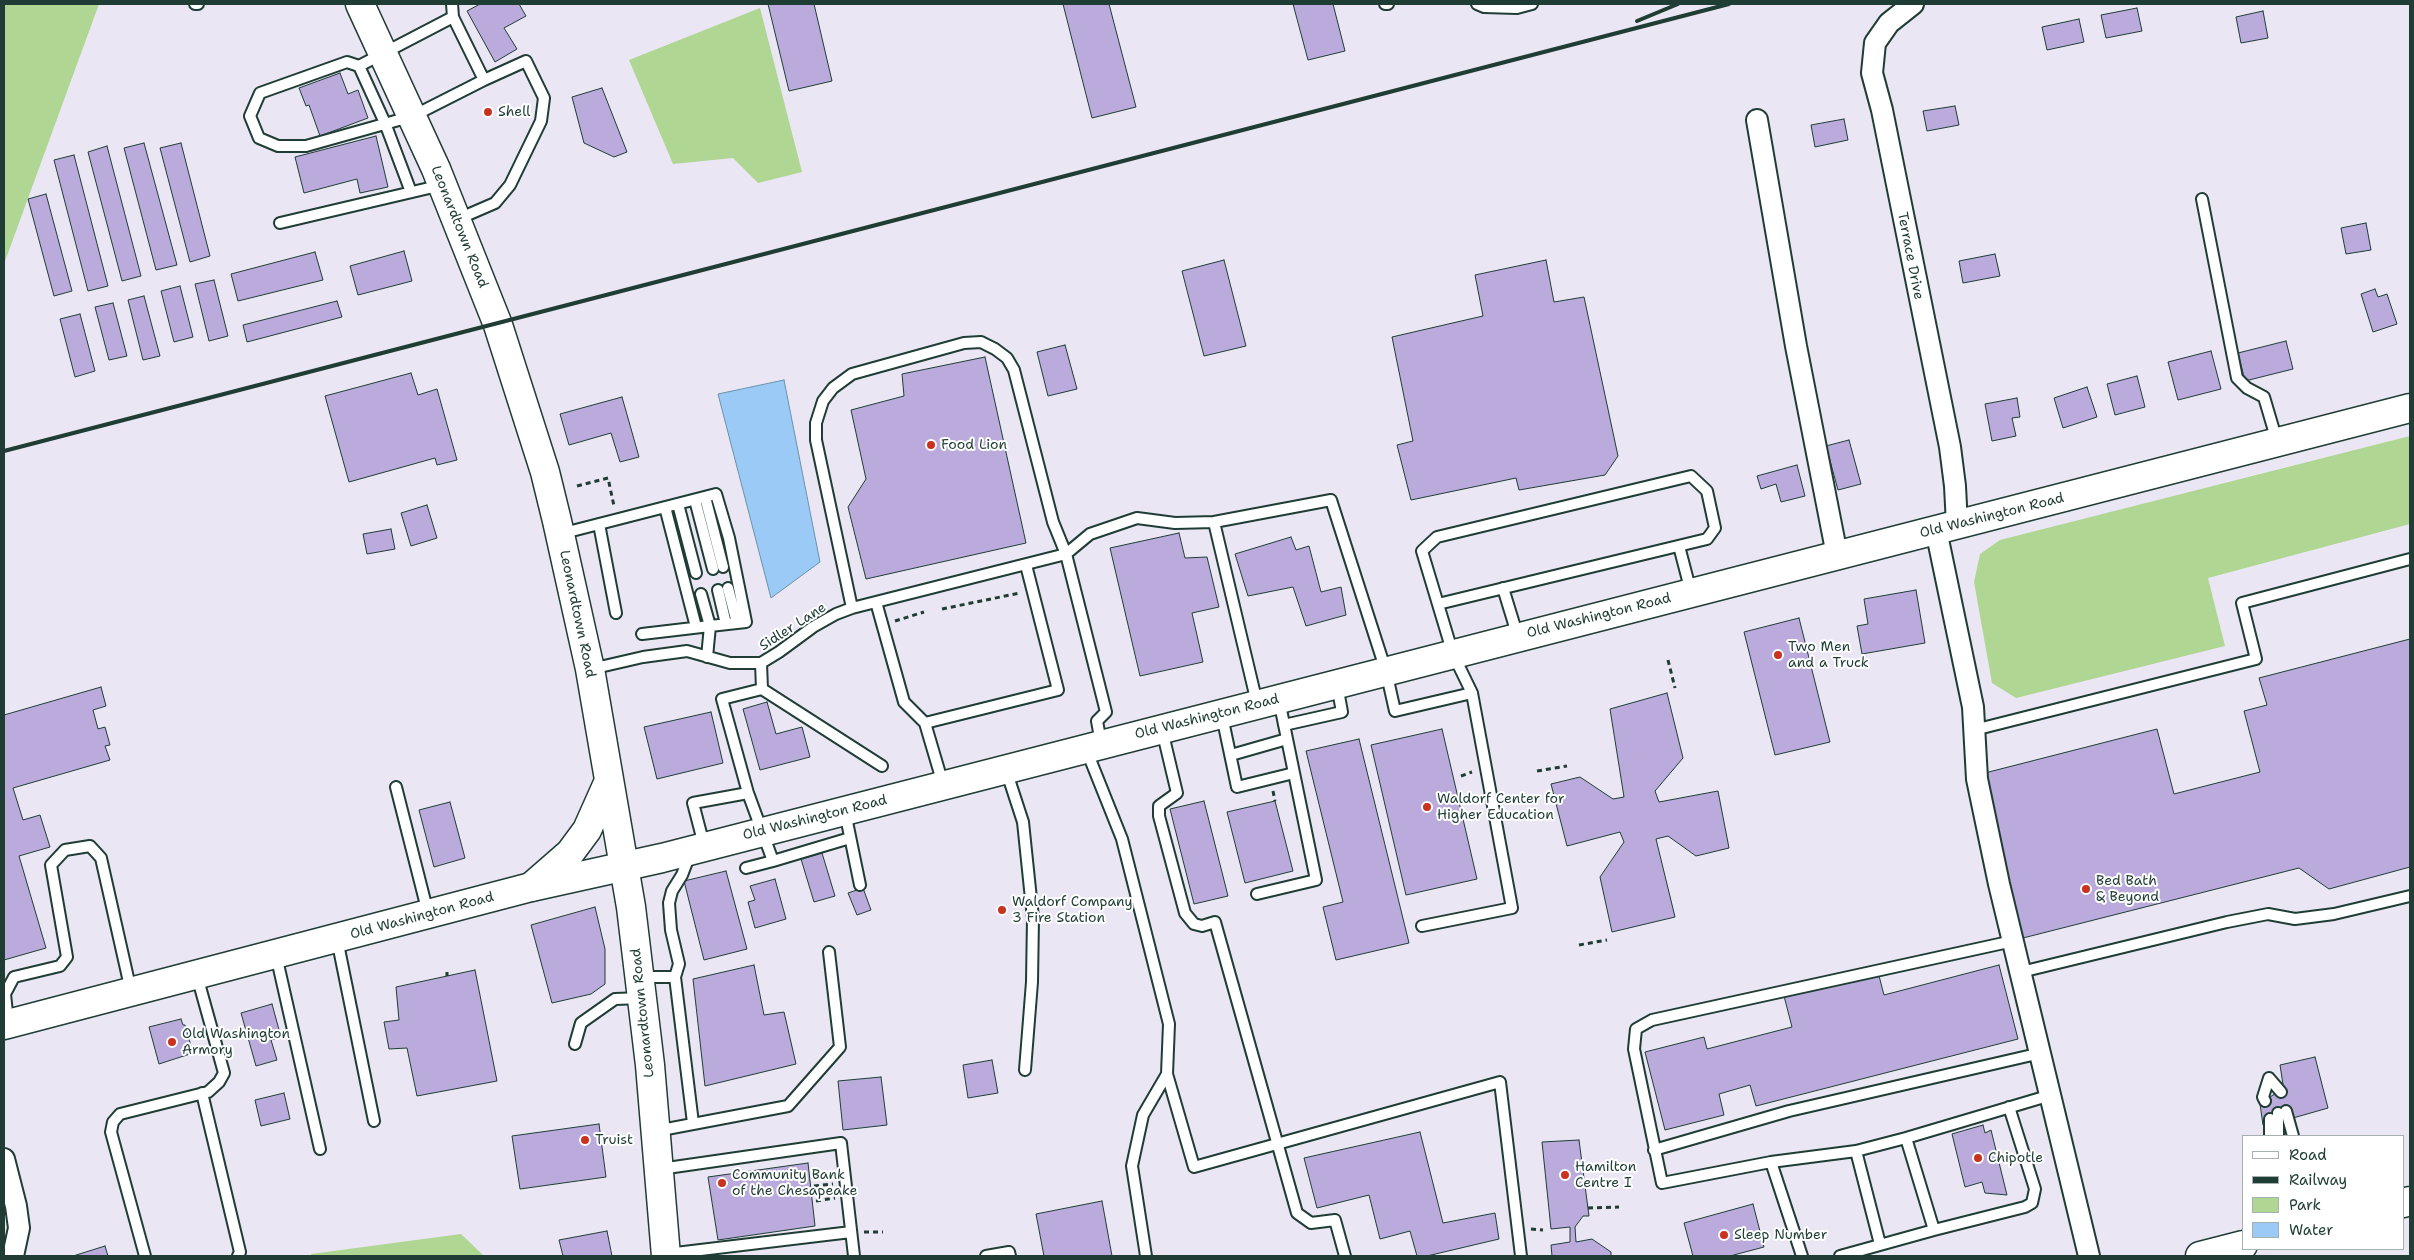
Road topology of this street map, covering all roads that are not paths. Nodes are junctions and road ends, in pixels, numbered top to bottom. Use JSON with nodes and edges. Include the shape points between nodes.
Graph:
{"nodes":[{"id":1,"x":360,"y":4,"type":"edge"},
{"id":2,"x":452,"y":4,"type":"edge"},
{"id":3,"x":1477,"y":4,"type":"edge"},
{"id":4,"x":1532,"y":4,"type":"edge"},
{"id":5,"x":1913,"y":4,"type":"edge"},
{"id":6,"x":453,"y":17,"type":"junction"},
{"id":7,"x":385,"y":53,"type":"junction"},
{"id":8,"x":359,"y":66,"type":"junction"},
{"id":9,"x":484,"y":80,"type":"junction"},
{"id":10,"x":413,"y":116,"type":"junction"},
{"id":11,"x":1757,"y":120,"type":"dead end"},
{"id":12,"x":385,"y":123,"type":"junction"},
{"id":13,"x":443,"y":184,"type":"junction"},
{"id":14,"x":411,"y":192,"type":"junction"},
{"id":15,"x":2202,"y":199,"type":"dead end"},
{"id":16,"x":457,"y":220,"type":"junction"},
{"id":17,"x":280,"y":223,"type":"dead end"},
{"id":18,"x":2410,"y":408,"type":"edge"},
{"id":19,"x":2277,"y":442,"type":"junction"},
{"id":20,"x":700,"y":498,"type":"junction"},
{"id":21,"x":678,"y":504,"type":"junction"},
{"id":22,"x":665,"y":507,"type":"junction"},
{"id":23,"x":1214,"y":522,"type":"junction"},
{"id":24,"x":599,"y":524,"type":"junction"},
{"id":25,"x":1947,"y":527,"type":"junction"},
{"id":26,"x":560,"y":534,"type":"junction"},
{"id":27,"x":1679,"y":546,"type":"junction"},
{"id":28,"x":1066,"y":554,"type":"junction"},
{"id":29,"x":1837,"y":555,"type":"junction"},
{"id":30,"x":2410,"y":559,"type":"edge"},
{"id":31,"x":1026,"y":565,"type":"junction"},
{"id":32,"x":718,"y":568,"type":"dead end"},
{"id":33,"x":696,"y":573,"type":"dead end"},
{"id":34,"x":1503,"y":588,"type":"junction"},
{"id":35,"x":723,"y":589,"type":"dead end"},
{"id":36,"x":1692,"y":593,"type":"junction"},
{"id":37,"x":701,"y":594,"type":"dead end"},
{"id":38,"x":876,"y":602,"type":"junction"},
{"id":39,"x":1438,"y":604,"type":"junction"},
{"id":40,"x":852,"y":608,"type":"junction"},
{"id":41,"x":616,"y":613,"type":"dead end"},
{"id":42,"x":731,"y":624,"type":"junction"},
{"id":43,"x":710,"y":626,"type":"junction"},
{"id":44,"x":696,"y":627,"type":"junction"},
{"id":45,"x":642,"y":634,"type":"dead end"},
{"id":46,"x":1518,"y":637,"type":"junction"},
{"id":47,"x":1452,"y":654,"type":"junction"},
{"id":48,"x":707,"y":657,"type":"junction"},
{"id":49,"x":760,"y":664,"type":"junction"},
{"id":50,"x":590,"y":669,"type":"junction"},
{"id":51,"x":1386,"y":671,"type":"junction"},
{"id":52,"x":1337,"y":684,"type":"junction"},
{"id":53,"x":762,"y":689,"type":"junction"},
{"id":54,"x":1472,"y":693,"type":"junction"},
{"id":55,"x":1268,"y":702,"type":"junction"},
{"id":56,"x":1222,"y":713,"type":"junction"},
{"id":57,"x":926,"y":723,"type":"junction"},
{"id":58,"x":1284,"y":725,"type":"junction"},
{"id":59,"x":1162,"y":729,"type":"junction"},
{"id":60,"x":1974,"y":730,"type":"junction"},
{"id":61,"x":1287,"y":739,"type":"junction"},
{"id":62,"x":1094,"y":746,"type":"junction"},
{"id":63,"x":1230,"y":755,"type":"junction"},
{"id":64,"x":882,"y":766,"type":"dead end"},
{"id":65,"x":1006,"y":769,"type":"junction"},
{"id":66,"x":1294,"y":773,"type":"junction"},
{"id":67,"x":608,"y":783,"type":"junction"},
{"id":68,"x":944,"y":785,"type":"junction"},
{"id":69,"x":396,"y":787,"type":"dead end"},
{"id":70,"x":748,"y":793,"type":"junction"},
{"id":71,"x":844,"y":810,"type":"junction"},
{"id":72,"x":762,"y":832,"type":"junction"},
{"id":73,"x":850,"y":838,"type":"junction"},
{"id":74,"x":698,"y":848,"type":"junction"},
{"id":75,"x":773,"y":861,"type":"junction"},
{"id":76,"x":625,"y":867,"type":"junction"},
{"id":77,"x":746,"y":868,"type":"dead end"},
{"id":78,"x":860,"y":885,"type":"dead end"},
{"id":79,"x":531,"y":887,"type":"junction"},
{"id":80,"x":1257,"y":894,"type":"dead end"},
{"id":81,"x":2410,"y":896,"type":"edge"},
{"id":82,"x":428,"y":914,"type":"junction"},
{"id":83,"x":1422,"y":926,"type":"dead end"},
{"id":84,"x":337,"y":938,"type":"junction"},
{"id":85,"x":2013,"y":941,"type":"junction"},
{"id":86,"x":830,"y":952,"type":"dead end"},
{"id":87,"x":276,"y":954,"type":"junction"},
{"id":88,"x":2021,"y":972,"type":"junction"},
{"id":89,"x":196,"y":975,"type":"junction"},
{"id":90,"x":675,"y":977,"type":"junction"},
{"id":91,"x":641,"y":987,"type":"junction"},
{"id":92,"x":131,"y":992,"type":"junction"},
{"id":93,"x":6,"y":1024,"type":"edge"},
{"id":94,"x":575,"y":1044,"type":"dead end"},
{"id":95,"x":2041,"y":1052,"type":"junction"},
{"id":96,"x":1025,"y":1070,"type":"dead end"},
{"id":97,"x":1167,"y":1074,"type":"junction"},
{"id":98,"x":202,"y":1093,"type":"junction"},
{"id":99,"x":2050,"y":1095,"type":"junction"},
{"id":100,"x":2273,"y":1096,"type":"joint"},
{"id":101,"x":2008,"y":1107,"type":"junction"},
{"id":102,"x":2278,"y":1114,"type":"junction"},
{"id":103,"x":374,"y":1121,"type":"dead end"},
{"id":104,"x":693,"y":1123,"type":"junction"},
{"id":105,"x":655,"y":1131,"type":"junction"},
{"id":106,"x":2270,"y":1135,"type":"edge"},
{"id":107,"x":2278,"y":1135,"type":"edge"},
{"id":108,"x":2292,"y":1135,"type":"edge"},
{"id":109,"x":1906,"y":1138,"type":"junction"},
{"id":110,"x":1278,"y":1145,"type":"junction"},
{"id":111,"x":320,"y":1149,"type":"dead end"},
{"id":112,"x":1654,"y":1150,"type":"junction"},
{"id":113,"x":1856,"y":1151,"type":"junction"},
{"id":114,"x":4,"y":1159,"type":"edge"},
{"id":115,"x":1771,"y":1162,"type":"junction"},
{"id":116,"x":658,"y":1169,"type":"junction"},
{"id":117,"x":1934,"y":1230,"type":"junction"},
{"id":118,"x":851,"y":1232,"type":"junction"},
{"id":119,"x":1880,"y":1244,"type":"junction"},
{"id":120,"x":2242,"y":1245,"type":"edge"},
{"id":121,"x":666,"y":1255,"type":"edge"},
{"id":122,"x":13,"y":1256,"type":"edge"},
{"id":123,"x":145,"y":1256,"type":"edge"},
{"id":124,"x":238,"y":1256,"type":"edge"},
{"id":125,"x":854,"y":1256,"type":"edge"},
{"id":126,"x":986,"y":1256,"type":"edge"},
{"id":127,"x":1010,"y":1256,"type":"edge"},
{"id":128,"x":1146,"y":1256,"type":"edge"},
{"id":129,"x":1344,"y":1256,"type":"edge"},
{"id":130,"x":1521,"y":1256,"type":"edge"},
{"id":131,"x":1802,"y":1256,"type":"edge"},
{"id":132,"x":1840,"y":1256,"type":"edge"},
{"id":133,"x":2089,"y":1256,"type":"edge"},
{"id":134,"x":2200,"y":1256,"type":"edge"}],
"edges":[{"from":1,"to":7,"type":"main road","name":"Leonardtown Road"},
{"from":2,"to":6,"type":"lane"},
{"from":3,"to":4,"type":"lane","via":[[1517,8]]},
{"from":5,"to":25,"type":"street","name":"Terrace Drive","via":[[1889,23],[1875,43],[1872,73],[1950,446],[1955,486]]},
{"from":6,"to":7,"type":"lane"},
{"from":6,"to":9,"type":"lane"},
{"from":7,"to":8,"type":"lane"},
{"from":7,"to":10,"type":"main road","name":"Leonardtown Road"},
{"from":8,"to":12,"type":"lane"},
{"from":8,"to":12,"type":"lane","via":[[347,62],[260,93],[250,116],[259,138],[278,146],[306,146]]},
{"from":9,"to":10,"type":"lane"},
{"from":9,"to":16,"type":"lane","via":[[526,61],[544,98],[541,121],[510,185],[495,203]]},
{"from":10,"to":12,"type":"lane"},
{"from":10,"to":13,"type":"main road","name":"Leonardtown Road"},
{"from":11,"to":29,"type":"street"},
{"from":12,"to":14,"type":"lane"},
{"from":13,"to":14,"type":"lane"},
{"from":13,"to":16,"type":"main road","name":"Leonardtown Road"},
{"from":14,"to":17,"type":"lane"},
{"from":15,"to":19,"type":"lane","via":[[2237,378],[2264,397]]},
{"from":16,"to":26,"type":"main road","name":"Leonardtown Road","via":[[498,325],[545,472]]},
{"from":18,"to":19,"type":"main road","name":"Old Washington Road"},
{"from":19,"to":25,"type":"main road","name":"Old Washington Road"},
{"from":20,"to":21,"type":"lane"},
{"from":20,"to":32,"type":"lane"},
{"from":20,"to":42,"type":"lane","via":[[716,494],[728,538],[746,622]]},
{"from":21,"to":22,"type":"lane"},
{"from":21,"to":33,"type":"lane"},
{"from":22,"to":24,"type":"lane"},
{"from":22,"to":44,"type":"lane"},
{"from":23,"to":28,"type":"lane","via":[[1175,523],[1137,518],[1090,534]]},
{"from":23,"to":51,"type":"lane","via":[[1331,500]]},
{"from":23,"to":55,"type":"lane"},
{"from":24,"to":26,"type":"lane"},
{"from":24,"to":41,"type":"lane"},
{"from":25,"to":29,"type":"main road","name":"Old Washington Road"},
{"from":25,"to":60,"type":"street","name":"Terrace Drive"},
{"from":26,"to":50,"type":"main road","name":"Leonardtown Road"},
{"from":27,"to":34,"type":"lane"},
{"from":27,"to":36,"type":"lane"},
{"from":27,"to":39,"type":"lane","via":[[1707,539],[1715,528],[1707,491],[1691,476],[1437,537],[1422,551]]},
{"from":28,"to":31,"type":"lane","name":"Sidler Lane"},
{"from":28,"to":40,"type":"lane","via":[[1053,522],[1014,370],[1007,358],[995,349],[981,342],[964,343],[852,374],[833,388],[823,401],[816,423],[816,440]]},
{"from":28,"to":62,"type":"lane","via":[[1106,712],[1097,721]]},
{"from":29,"to":36,"type":"main road","name":"Old Washington Road"},
{"from":30,"to":60,"type":"lane","via":[[2242,604],[2256,660]]},
{"from":31,"to":38,"type":"lane","name":"Sidler Lane"},
{"from":31,"to":57,"type":"lane","via":[[1058,690]]},
{"from":34,"to":39,"type":"lane"},
{"from":34,"to":46,"type":"lane"},
{"from":35,"to":42,"type":"lane"},
{"from":36,"to":46,"type":"main road","name":"Old Washington Road"},
{"from":37,"to":43,"type":"lane"},
{"from":38,"to":40,"type":"lane","name":"Sidler Lane"},
{"from":38,"to":57,"type":"lane","via":[[904,702]]},
{"from":39,"to":47,"type":"lane"},
{"from":40,"to":49,"type":"lane","name":"Sidler Lane","via":[[812,627]]},
{"from":42,"to":43,"type":"lane"},
{"from":43,"to":44,"type":"lane"},
{"from":43,"to":48,"type":"lane"},
{"from":44,"to":45,"type":"lane"},
{"from":46,"to":47,"type":"main road","name":"Old Washington Road"},
{"from":47,"to":51,"type":"main road","name":"Old Washington Road"},
{"from":47,"to":54,"type":"lane"},
{"from":48,"to":49,"type":"lane","name":"Sidler Lane","via":[[730,663]]},
{"from":48,"to":50,"type":"lane","name":"Sidler Lane","via":[[687,651]]},
{"from":49,"to":53,"type":"lane"},
{"from":50,"to":67,"type":"main road","name":"Leonardtown Road"},
{"from":51,"to":52,"type":"main road","name":"Old Washington Road"},
{"from":51,"to":54,"type":"lane","via":[[1396,711]]},
{"from":52,"to":55,"type":"main road","name":"Old Washington Road"},
{"from":52,"to":58,"type":"lane","via":[[1342,712]]},
{"from":53,"to":64,"type":"lane"},
{"from":53,"to":70,"type":"lane","via":[[722,699]]},
{"from":54,"to":83,"type":"lane","via":[[1512,908]]},
{"from":55,"to":56,"type":"main road","name":"Old Washington Road"},
{"from":55,"to":58,"type":"lane"},
{"from":56,"to":59,"type":"main road","name":"Old Washington Road"},
{"from":56,"to":63,"type":"lane"},
{"from":57,"to":68,"type":"lane"},
{"from":58,"to":61,"type":"lane"},
{"from":59,"to":62,"type":"main road","name":"Old Washington Road"},
{"from":59,"to":110,"type":"lane","via":[[1177,792],[1158,806],[1159,816],[1185,913],[1194,924],[1202,926],[1216,922]]},
{"from":60,"to":85,"type":"street","name":"Terrace Drive","via":[[1977,779]]},
{"from":61,"to":63,"type":"lane"},
{"from":61,"to":66,"type":"lane"},
{"from":62,"to":65,"type":"main road","name":"Old Washington Road"},
{"from":62,"to":97,"type":"lane","via":[[1122,839],[1169,1024]]},
{"from":63,"to":66,"type":"lane","via":[[1237,787]]},
{"from":65,"to":68,"type":"main road","name":"Old Washington Road"},
{"from":65,"to":96,"type":"lane","via":[[1022,822],[1033,918]]},
{"from":66,"to":80,"type":"lane","via":[[1316,880]]},
{"from":67,"to":76,"type":"main road","name":"Leonardtown Road"},
{"from":67,"to":79,"type":"main road","via":[[587,830],[570,853]]},
{"from":68,"to":71,"type":"main road","name":"Old Washington Road"},
{"from":69,"to":82,"type":"lane"},
{"from":70,"to":72,"type":"lane"},
{"from":70,"to":74,"type":"lane","via":[[693,803]]},
{"from":71,"to":72,"type":"main road","name":"Old Washington Road"},
{"from":71,"to":73,"type":"lane"},
{"from":72,"to":74,"type":"main road","name":"Old Washington Road"},
{"from":72,"to":75,"type":"lane"},
{"from":73,"to":75,"type":"lane"},
{"from":73,"to":78,"type":"lane"},
{"from":74,"to":76,"type":"main road","name":"Old Washington Road"},
{"from":74,"to":90,"type":"lane","via":[[672,892],[670,903],[671,930],[679,964]]},
{"from":75,"to":77,"type":"lane"},
{"from":76,"to":79,"type":"main road","name":"Old Washington Road"},
{"from":76,"to":91,"type":"main road","name":"Leonardtown Road"},
{"from":79,"to":82,"type":"main road","name":"Old Washington Road"},
{"from":81,"to":88,"type":"lane","via":[[2334,914],[2295,919],[2268,914],[2236,920]]},
{"from":82,"to":84,"type":"main road","name":"Old Washington Road"},
{"from":84,"to":87,"type":"main road","name":"Old Washington Road"},
{"from":84,"to":103,"type":"lane"},
{"from":85,"to":88,"type":"street","name":"Terrace Drive"},
{"from":85,"to":112,"type":"lane","via":[[1652,1020],[1636,1029],[1634,1049]]},
{"from":86,"to":104,"type":"lane","via":[[840,1047],[788,1106]]},
{"from":87,"to":89,"type":"main road","name":"Old Washington Road"},
{"from":87,"to":111,"type":"lane"},
{"from":88,"to":95,"type":"street","name":"Terrace Drive"},
{"from":89,"to":92,"type":"main road","name":"Old Washington Road"},
{"from":89,"to":98,"type":"lane","via":[[224,1073],[219,1082]]},
{"from":90,"to":91,"type":"lane"},
{"from":90,"to":104,"type":"lane"},
{"from":91,"to":94,"type":"lane","via":[[614,999],[581,1023]]},
{"from":91,"to":105,"type":"main road","name":"Leonardtown Road"},
{"from":92,"to":93,"type":"main road","name":"Old Washington Road"},
{"from":92,"to":93,"type":"lane","via":[[101,858],[90,846],[65,850],[51,865],[67,958],[60,966],[14,977],[5,994]]},
{"from":95,"to":99,"type":"street","name":"Terrace Drive"},
{"from":95,"to":112,"type":"lane","via":[[1789,1111]]},
{"from":97,"to":110,"type":"lane","via":[[1194,1167]]},
{"from":97,"to":128,"type":"lane","via":[[1143,1115],[1132,1166]]},
{"from":98,"to":123,"type":"lane","via":[[120,1114],[113,1122],[111,1132]]},
{"from":98,"to":124,"type":"lane","via":[[240,1252]]},
{"from":99,"to":101,"type":"lane"},
{"from":99,"to":133,"type":"street","name":"Terrace Drive"},
{"from":100,"to":100,"type":"lane","via":[[2269,1078],[2264,1097]]},
{"from":101,"to":109,"type":"lane"},
{"from":101,"to":117,"type":"lane","via":[[2035,1189],[2032,1203]]},
{"from":102,"to":106,"type":"lane"},
{"from":102,"to":107,"type":"lane"},
{"from":102,"to":108,"type":"lane"},
{"from":104,"to":105,"type":"lane"},
{"from":105,"to":116,"type":"main road","name":"Leonardtown Road"},
{"from":109,"to":113,"type":"lane"},
{"from":109,"to":117,"type":"lane"},
{"from":110,"to":129,"type":"lane","via":[[1297,1213],[1312,1224],[1336,1220]]},
{"from":110,"to":130,"type":"lane","via":[[1500,1082]]},
{"from":112,"to":115,"type":"lane","via":[[1662,1183]]},
{"from":113,"to":115,"type":"lane"},
{"from":113,"to":119,"type":"lane"},
{"from":114,"to":122,"type":"street","via":[[19,1228]]},
{"from":115,"to":131,"type":"lane"},
{"from":116,"to":118,"type":"lane","via":[[841,1143]]},
{"from":116,"to":121,"type":"main road","name":"Leonardtown Road"},
{"from":117,"to":119,"type":"lane"},
{"from":118,"to":121,"type":"lane"},
{"from":118,"to":125,"type":"lane"},
{"from":119,"to":132,"type":"lane"},
{"from":120,"to":134,"type":"main road"},
{"from":126,"to":127,"type":"lane","via":[[1009,1252]]}]}
